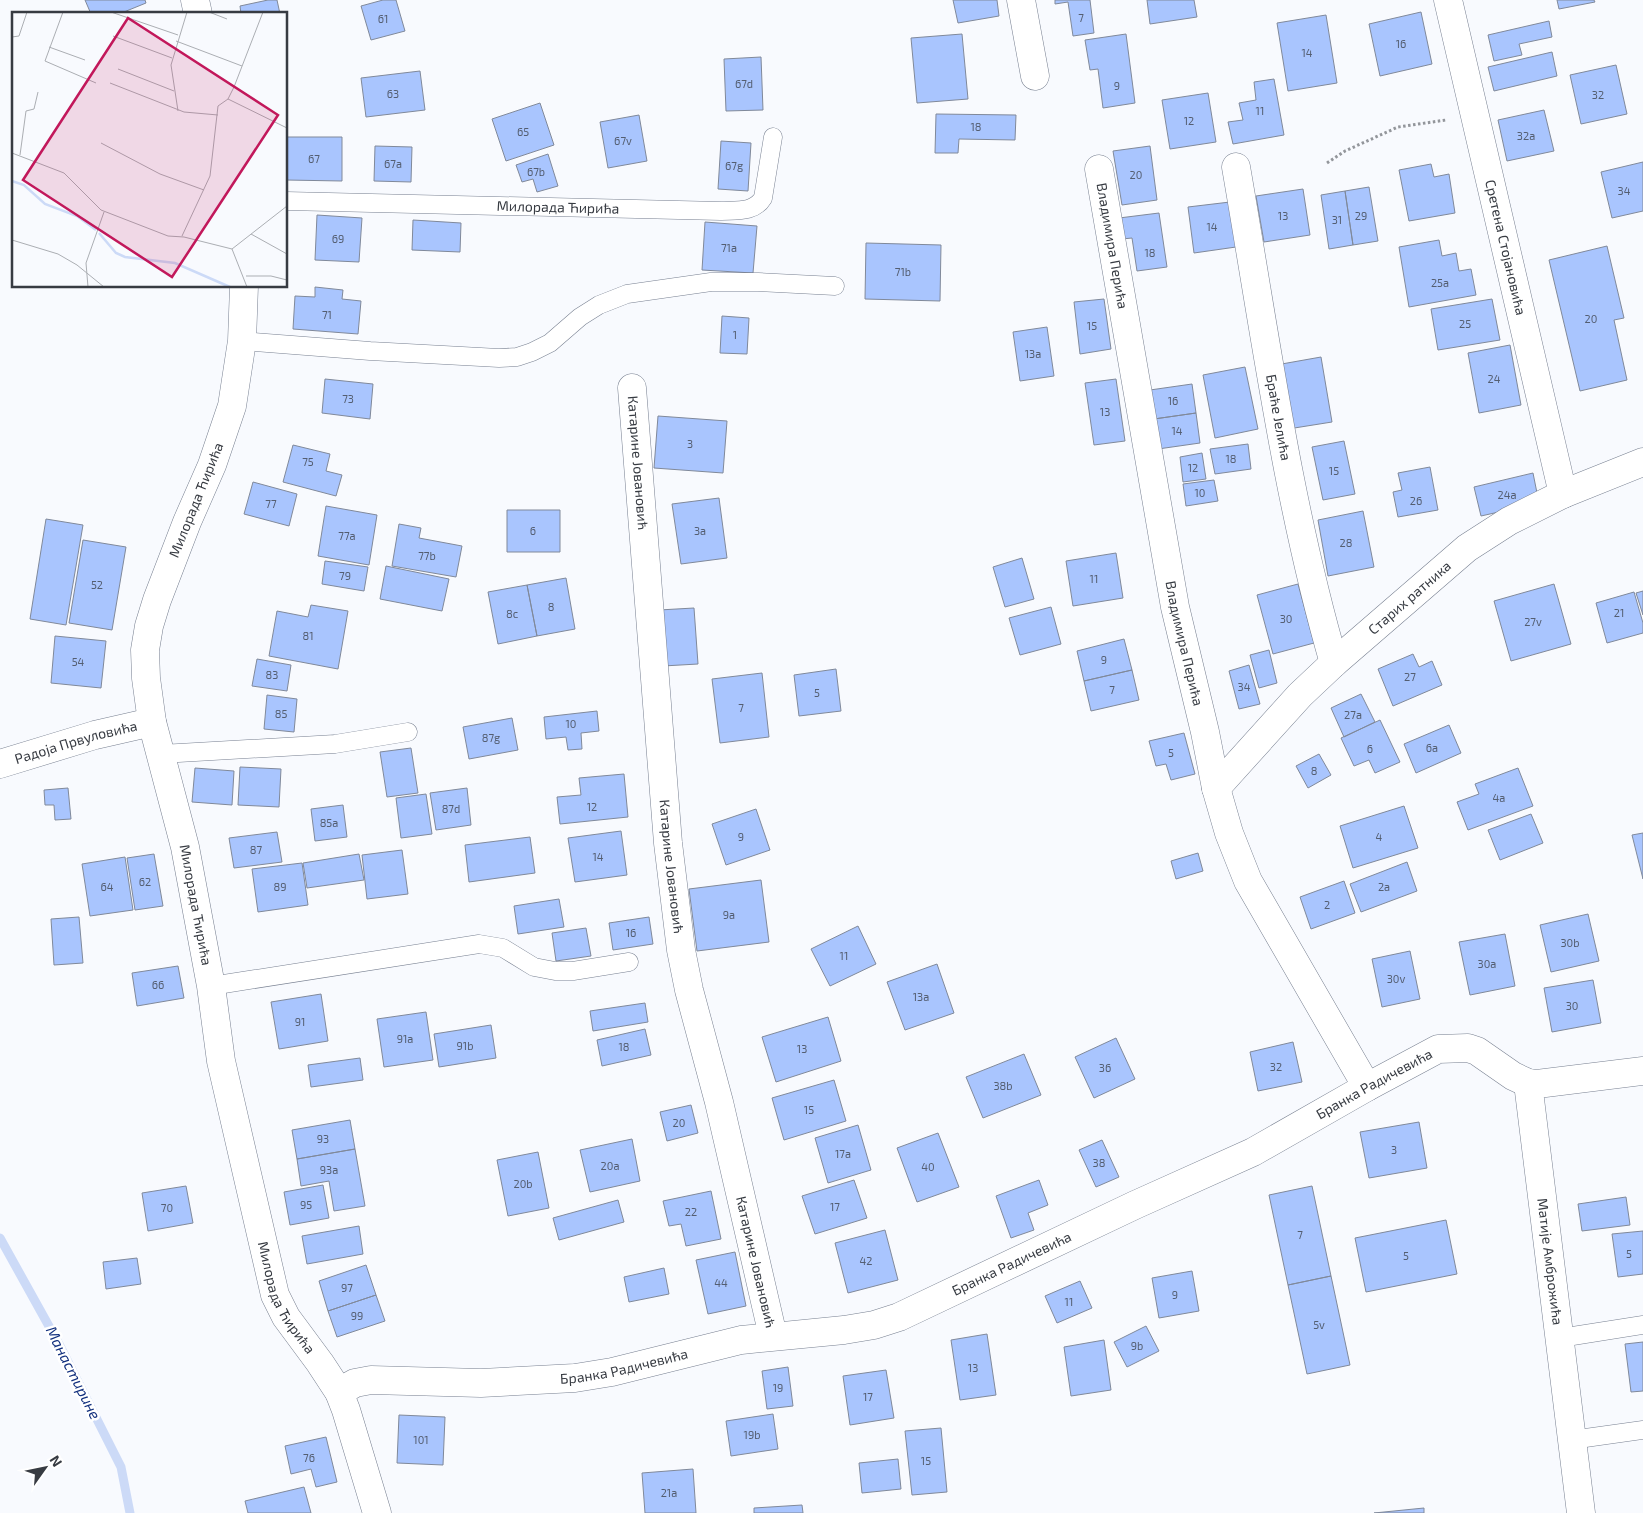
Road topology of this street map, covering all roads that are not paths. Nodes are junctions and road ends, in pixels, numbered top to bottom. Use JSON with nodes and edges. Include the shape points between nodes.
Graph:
{"nodes":[{"id":1,"x":1021,"y":0,"type":"edge"},
{"id":2,"x":1448,"y":0,"type":"edge"},
{"id":3,"x":1035,"y":76,"type":"dead end"},
{"id":4,"x":772,"y":136,"type":"dead end"},
{"id":5,"x":1236,"y":168,"type":"dead end"},
{"id":6,"x":1099,"y":169,"type":"dead end"},
{"id":7,"x":288,"y":201,"type":"edge"},
{"id":8,"x":835,"y":286,"type":"dead end"},
{"id":9,"x":244,"y":288,"type":"edge"},
{"id":10,"x":242,"y":341,"type":"junction"},
{"id":11,"x":632,"y":388,"type":"dead end"},
{"id":12,"x":1643,"y":462,"type":"edge"},
{"id":13,"x":1563,"y":494,"type":"junction"},
{"id":14,"x":1334,"y":664,"type":"junction"},
{"id":15,"x":152,"y":722,"type":"junction"},
{"id":16,"x":408,"y":732,"type":"dead end"},
{"id":17,"x":161,"y":754,"type":"junction"},
{"id":18,"x":5,"y":762,"type":"edge"},
{"id":19,"x":1216,"y":788,"type":"junction"},
{"id":20,"x":629,"y":962,"type":"dead end"},
{"id":21,"x":210,"y":986,"type":"junction"},
{"id":22,"x":1643,"y":1071,"type":"edge"},
{"id":23,"x":1528,"y":1083,"type":"junction"},
{"id":24,"x":1367,"y":1087,"type":"junction"},
{"id":25,"x":1643,"y":1325,"type":"edge"},
{"id":26,"x":774,"y":1336,"type":"junction"},
{"id":27,"x":1560,"y":1338,"type":"junction"},
{"id":28,"x":338,"y":1392,"type":"junction"},
{"id":29,"x":1643,"y":1430,"type":"edge"},
{"id":30,"x":1571,"y":1440,"type":"junction"},
{"id":31,"x":376,"y":1513,"type":"edge"},
{"id":32,"x":1581,"y":1513,"type":"edge"}],
"edges":[{"from":1,"to":3,"type":"street"},
{"from":2,"to":13,"type":"street","name":"Сретена Стојановића"},
{"from":4,"to":7,"type":"lane","name":"Милорада Ћирића","via":[[763,198],[751,209],[711,211]]},
{"from":5,"to":14,"type":"street","name":"Браће Јелића","via":[[1291,486]]},
{"from":6,"to":19,"type":"street","name":"Владимира Перића","via":[[1175,607]]},
{"from":8,"to":10,"type":"lane","via":[[711,282],[627,294],[599,305],[550,342],[516,357],[370,351]]},
{"from":9,"to":10,"type":"street","name":"Милорада Ћирића"},
{"from":10,"to":15,"type":"street","name":"Милорада Ћирића","via":[[232,406],[149,626],[145,650]]},
{"from":11,"to":26,"type":"street","name":"Катарине Јовановић","via":[[668,843],[681,950],[688,990]]},
{"from":12,"to":13,"type":"street","name":"Старих ратника"},
{"from":13,"to":14,"type":"street","name":"Старих ратника","via":[[1509,521],[1467,548]]},
{"from":14,"to":19,"type":"street","name":"Старих ратника","via":[[1300,695]]},
{"from":15,"to":17,"type":"street","name":"Милорада Ћирића"},
{"from":15,"to":18,"type":"street","name":"Радоја Првуловића"},
{"from":16,"to":17,"type":"lane","via":[[334,744]]},
{"from":17,"to":21,"type":"street","name":"Милорада Ћирића","via":[[185,847]]},
{"from":19,"to":24,"type":"street","name":"Владимира Перића","via":[[1248,881]]},
{"from":20,"to":21,"type":"lane","via":[[573,972],[555,971],[534,967],[503,948],[480,944]]},
{"from":21,"to":28,"type":"street","name":"Милорада Ћирића","via":[[221,1061],[275,1295],[286,1317]]},
{"from":22,"to":23,"type":"street","name":"Бранка Радичевића"},
{"from":23,"to":24,"type":"street","name":"Бранка Радичевића","via":[[1477,1051],[1456,1047],[1438,1049]]},
{"from":23,"to":27,"type":"street","name":"Матије Амброжића"},
{"from":24,"to":26,"type":"street","name":"Бранка Радичевића","via":[[1253,1152],[900,1317],[844,1330]]},
{"from":25,"to":27,"type":"lane"},
{"from":26,"to":28,"type":"street","name":"Бранка Радичевића","via":[[741,1340],[575,1378],[481,1383],[371,1380],[355,1383]]},
{"from":27,"to":30,"type":"street","name":"Матије Амброжића"},
{"from":28,"to":31,"type":"street","name":"Милорада Ћирића"},
{"from":29,"to":30,"type":"lane"},
{"from":30,"to":32,"type":"street","name":"Матије Амброжића"}]}
